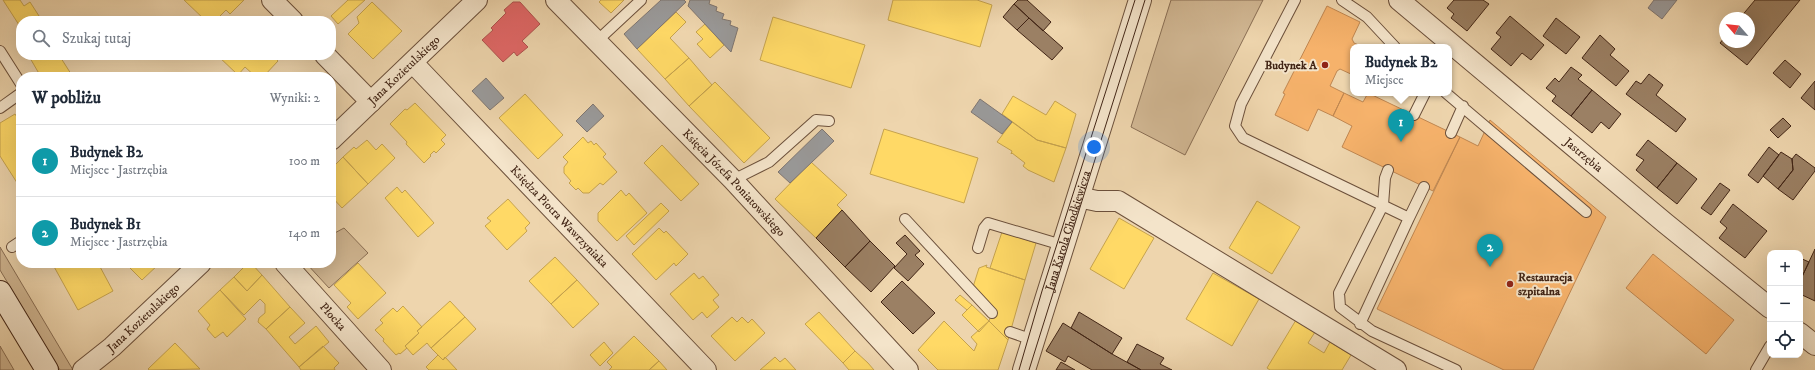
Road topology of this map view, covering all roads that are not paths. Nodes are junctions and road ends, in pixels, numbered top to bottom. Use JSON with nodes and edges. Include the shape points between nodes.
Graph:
{"nodes":[{"id":1,"x":272,"y":0,"type":"edge"},
{"id":2,"x":477,"y":0,"type":"edge"},
{"id":3,"x":556,"y":0,"type":"edge"},
{"id":4,"x":641,"y":0,"type":"edge"},
{"id":5,"x":1140,"y":0,"type":"edge"},
{"id":6,"x":1295,"y":0,"type":"edge"},
{"id":7,"x":1342,"y":0,"type":"edge"},
{"id":8,"x":1399,"y":0,"type":"edge"},
{"id":9,"x":288,"y":16,"type":"edge"},
{"id":10,"x":597,"y":41,"type":"junction"},
{"id":11,"x":1393,"y":44,"type":"edge"},
{"id":12,"x":1452,"y":44,"type":"edge"},
{"id":13,"x":1452,"y":44,"type":"edge"},
{"id":14,"x":0,"y":51,"type":"edge"},
{"id":15,"x":330,"y":60,"type":"edge"},
{"id":16,"x":413,"y":63,"type":"junction"},
{"id":17,"x":16,"y":76,"type":"edge"},
{"id":18,"x":1424,"y":96,"type":"edge"},
{"id":19,"x":1450,"y":96,"type":"edge"},
{"id":20,"x":16,"y":97,"type":"edge"},
{"id":21,"x":371,"y":102,"type":"junction"},
{"id":22,"x":1463,"y":106,"type":"junction"},
{"id":23,"x":0,"y":108,"type":"edge"},
{"id":24,"x":1414,"y":115,"type":"dead end"},
{"id":25,"x":829,"y":121,"type":"dead end"},
{"id":26,"x":1451,"y":133,"type":"dead end"},
{"id":27,"x":336,"y":135,"type":"edge"},
{"id":28,"x":1388,"y":170,"type":"dead end"},
{"id":29,"x":734,"y":180,"type":"junction"},
{"id":30,"x":1424,"y":187,"type":"dead end"},
{"id":31,"x":1078,"y":197,"type":"junction"},
{"id":32,"x":1383,"y":205,"type":"junction"},
{"id":33,"x":1586,"y":212,"type":"dead end"},
{"id":34,"x":1409,"y":218,"type":"junction"},
{"id":35,"x":905,"y":219,"type":"dead end"},
{"id":36,"x":16,"y":244,"type":"edge"},
{"id":37,"x":1062,"y":245,"type":"junction"},
{"id":38,"x":12,"y":247,"type":"dead end"},
{"id":39,"x":978,"y":248,"type":"dead end"},
{"id":40,"x":196,"y":268,"type":"edge"},
{"id":41,"x":289,"y":268,"type":"edge"},
{"id":42,"x":0,"y":292,"type":"edge"},
{"id":43,"x":1767,"y":306,"type":"edge"},
{"id":44,"x":992,"y":313,"type":"dead end"},
{"id":45,"x":1360,"y":324,"type":"junction"},
{"id":46,"x":1010,"y":332,"type":"dead end"},
{"id":47,"x":1803,"y":335,"type":"edge"},
{"id":48,"x":1033,"y":340,"type":"junction"},
{"id":49,"x":1815,"y":345,"type":"edge"},
{"id":50,"x":1767,"y":351,"type":"edge"},
{"id":51,"x":46,"y":370,"type":"edge"},
{"id":52,"x":83,"y":370,"type":"edge"},
{"id":53,"x":381,"y":370,"type":"edge"},
{"id":54,"x":706,"y":370,"type":"edge"},
{"id":55,"x":908,"y":370,"type":"edge"},
{"id":56,"x":1024,"y":370,"type":"edge"},
{"id":57,"x":1396,"y":370,"type":"edge"},
{"id":58,"x":1456,"y":370,"type":"edge"},
{"id":59,"x":1756,"y":370,"type":"edge"}],
"edges":[{"from":1,"to":9,"type":"street"},
{"from":2,"to":16,"type":"street","name":"Jana Kozietulskiego"},
{"from":3,"to":10,"type":"street","name":"Księcia Józefa Poniatowskiego"},
{"from":4,"to":10,"type":"lane"},
{"from":5,"to":31,"type":"street","name":"Jana Karola Chodkiewicza"},
{"from":6,"to":32,"type":"lane","via":[[1241,104],[1234,126],[1243,138]]},
{"from":7,"to":11,"type":"lane","via":[[1367,17]]},
{"from":8,"to":12,"type":"street","name":"Jastrzębia"},
{"from":10,"to":29,"type":"street","name":"Księcia Józefa Poniatowskiego"},
{"from":13,"to":43,"type":"street","name":"Jastrzębia"},
{"from":14,"to":17,"type":"lane"},
{"from":15,"to":21,"type":"street"},
{"from":16,"to":21,"type":"street","name":"Jana Kozietulskiego"},
{"from":16,"to":54,"type":"street","name":"Księdza Piotra Wawrzyniaka"},
{"from":18,"to":24,"type":"lane"},
{"from":19,"to":22,"type":"lane"},
{"from":20,"to":23,"type":"lane"},
{"from":21,"to":27,"type":"street","name":"Jana Kozietulskiego"},
{"from":22,"to":26,"type":"lane"},
{"from":22,"to":33,"type":"lane"},
{"from":25,"to":29,"type":"lane","via":[[816,120],[769,162]]},
{"from":28,"to":32,"type":"lane"},
{"from":29,"to":55,"type":"street","name":"Księcia Józefa Poniatowskiego"},
{"from":30,"to":34,"type":"lane"},
{"from":31,"to":37,"type":"street","name":"Jana Karola Chodkiewicza"},
{"from":31,"to":57,"type":"street","via":[[1097,201],[1118,200]]},
{"from":32,"to":34,"type":"lane"},
{"from":32,"to":45,"type":"lane","via":[[1339,293],[1340,307]]},
{"from":34,"to":45,"type":"lane"},
{"from":35,"to":44,"type":"lane"},
{"from":36,"to":38,"type":"lane"},
{"from":37,"to":39,"type":"lane","via":[[988,223]]},
{"from":37,"to":48,"type":"street","name":"Jana Karola Chodkiewicza"},
{"from":40,"to":52,"type":"street","name":"Jana Kozietulskiego","via":[[112,347]]},
{"from":41,"to":53,"type":"street","name":"Płocka"},
{"from":42,"to":51,"type":"street"},
{"from":45,"to":58,"type":"lane"},
{"from":46,"to":48,"type":"lane"},
{"from":47,"to":49,"type":"street"},
{"from":48,"to":56,"type":"street","name":"Jana Karola Chodkiewicza"},
{"from":50,"to":59,"type":"lane"}]}
